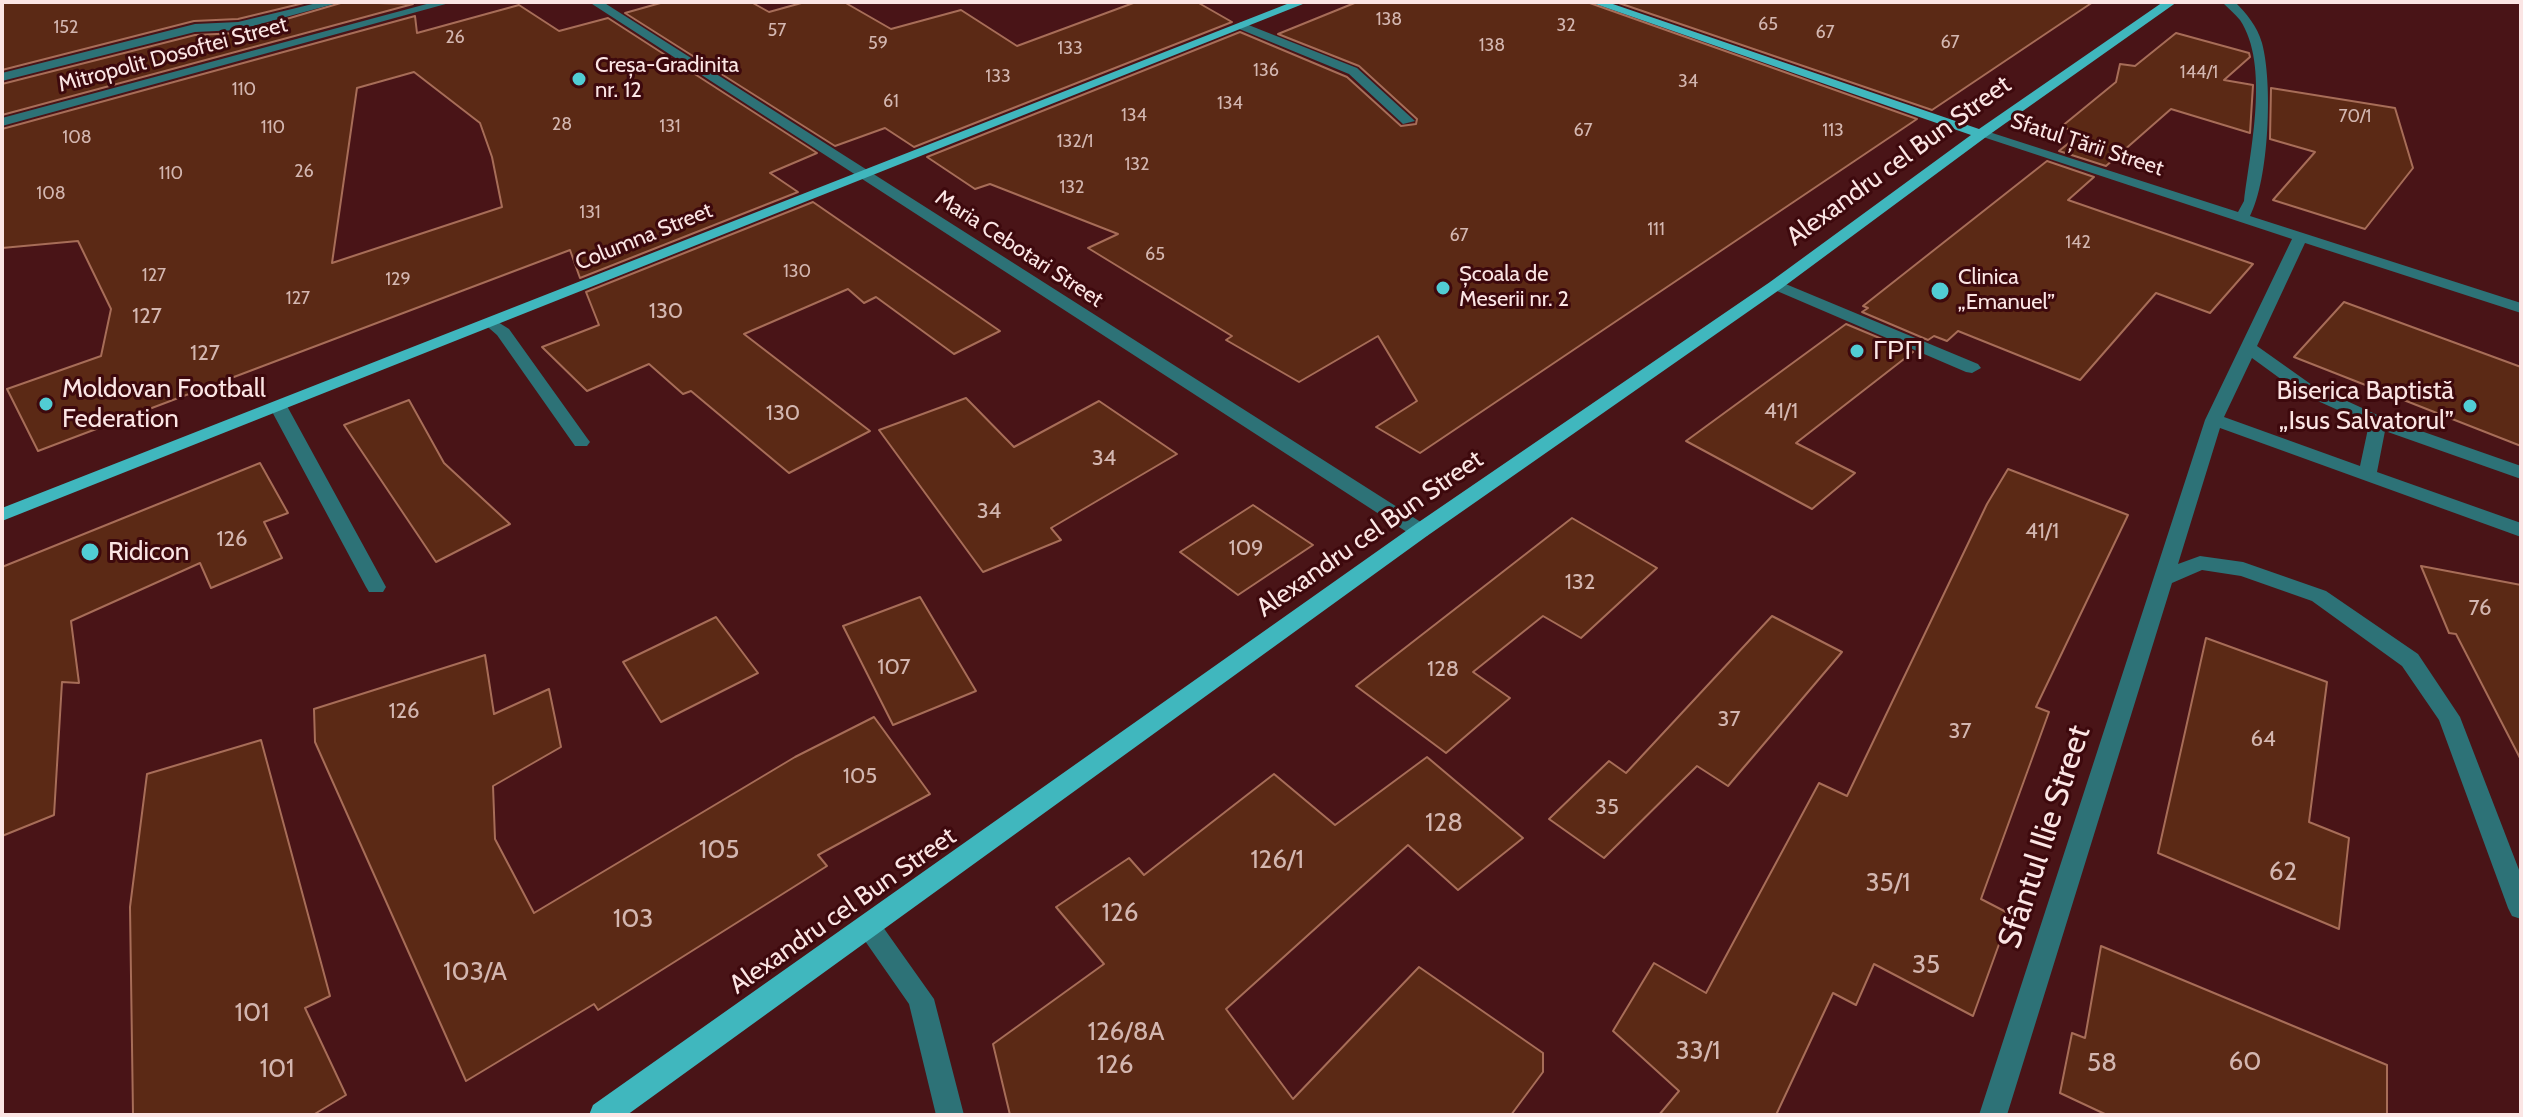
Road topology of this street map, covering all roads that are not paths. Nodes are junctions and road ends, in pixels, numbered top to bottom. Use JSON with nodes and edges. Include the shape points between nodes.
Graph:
{"nodes":[{"id":1,"x":335,"y":2,"type":"edge"},
{"id":2,"x":447,"y":2,"type":"edge"},
{"id":3,"x":595,"y":2,"type":"edge"},
{"id":4,"x":1302,"y":2,"type":"edge"},
{"id":5,"x":1596,"y":2,"type":"edge"},
{"id":6,"x":2171,"y":2,"type":"edge"},
{"id":7,"x":2228,"y":2,"type":"edge"},
{"id":8,"x":1241,"y":26,"type":"junction"},
{"id":9,"x":2,"y":77,"type":"edge"},
{"id":10,"x":1408,"y":121,"type":"dead end"},
{"id":11,"x":2,"y":122,"type":"edge"},
{"id":12,"x":1981,"y":134,"type":"junction"},
{"id":13,"x":861,"y":175,"type":"junction"},
{"id":14,"x":2242,"y":218,"type":"junction"},
{"id":15,"x":2300,"y":237,"type":"junction"},
{"id":16,"x":1776,"y":285,"type":"junction"},
{"id":17,"x":2521,"y":308,"type":"edge"},
{"id":18,"x":490,"y":322,"type":"junction"},
{"id":19,"x":2248,"y":347,"type":"junction"},
{"id":20,"x":1972,"y":368,"type":"dead end"},
{"id":21,"x":278,"y":406,"type":"junction"},
{"id":22,"x":2214,"y":420,"type":"junction"},
{"id":23,"x":2378,"y":422,"type":"junction"},
{"id":24,"x":581,"y":442,"type":"dead end"},
{"id":25,"x":2521,"y":473,"type":"edge"},
{"id":26,"x":2367,"y":475,"type":"junction"},
{"id":27,"x":2,"y":515,"type":"edge"},
{"id":28,"x":2521,"y":530,"type":"edge"},
{"id":29,"x":1420,"y":531,"type":"junction"},
{"id":30,"x":2163,"y":579,"type":"junction"},
{"id":31,"x":376,"y":587,"type":"dead end"},
{"id":32,"x":2521,"y":908,"type":"edge"},
{"id":33,"x":869,"y":928,"type":"junction"},
{"id":34,"x":603,"y":1115,"type":"edge"},
{"id":35,"x":950,"y":1115,"type":"edge"},
{"id":36,"x":1993,"y":1115,"type":"edge"}],
"edges":[{"from":1,"to":9,"type":"street","via":[[238,26],[195,28]]},
{"from":2,"to":11,"type":"street","name":"Mitropolit Dosoftei Street"},
{"from":3,"to":13,"type":"street","name":"Maria Cebotari Street"},
{"from":4,"to":8,"type":"main road","name":"Columna Street"},
{"from":5,"to":12,"type":"main road","name":"Sfatul Țării Street"},
{"from":6,"to":12,"type":"main road","name":"Alexandru cel Bun Street"},
{"from":7,"to":14,"type":"street","via":[[2246,17],[2262,64],[2251,201]]},
{"from":8,"to":10,"type":"street","via":[[1353,71]]},
{"from":8,"to":13,"type":"main road","name":"Columna Street"},
{"from":12,"to":14,"type":"street","name":"Sfatul Țării Street"},
{"from":12,"to":16,"type":"main road","name":"Alexandru cel Bun Street"},
{"from":13,"to":18,"type":"main road","name":"Columna Street"},
{"from":13,"to":29,"type":"street","name":"Maria Cebotari Street"},
{"from":14,"to":15,"type":"street","name":"Sfatul Țării Street"},
{"from":15,"to":17,"type":"street","name":"Sfatul Țării Street"},
{"from":15,"to":19,"type":"street","name":"Sfântul Ilie Street"},
{"from":16,"to":20,"type":"street"},
{"from":16,"to":29,"type":"main road","name":"Alexandru cel Bun Street"},
{"from":18,"to":21,"type":"main road","name":"Columna Street"},
{"from":18,"to":24,"type":"street","via":[[503,332]]},
{"from":19,"to":22,"type":"street","name":"Sfântul Ilie Street"},
{"from":19,"to":23,"type":"street","via":[[2306,389]]},
{"from":21,"to":27,"type":"main road","name":"Columna Street"},
{"from":21,"to":31,"type":"street"},
{"from":22,"to":26,"type":"street"},
{"from":22,"to":30,"type":"street","name":"Sfântul Ilie Street"},
{"from":23,"to":25,"type":"street"},
{"from":23,"to":26,"type":"street"},
{"from":26,"to":28,"type":"street"},
{"from":29,"to":33,"type":"main road","name":"Alexandru cel Bun Street"},
{"from":30,"to":32,"type":"street","via":[[2200,563],[2243,569],[2319,596],[2410,660],[2449,717]]},
{"from":30,"to":36,"type":"street","name":"Sfântul Ilie Street"},
{"from":33,"to":34,"type":"main road","name":"Alexandru cel Bun Street"},
{"from":33,"to":35,"type":"street","via":[[921,999]]}]}
